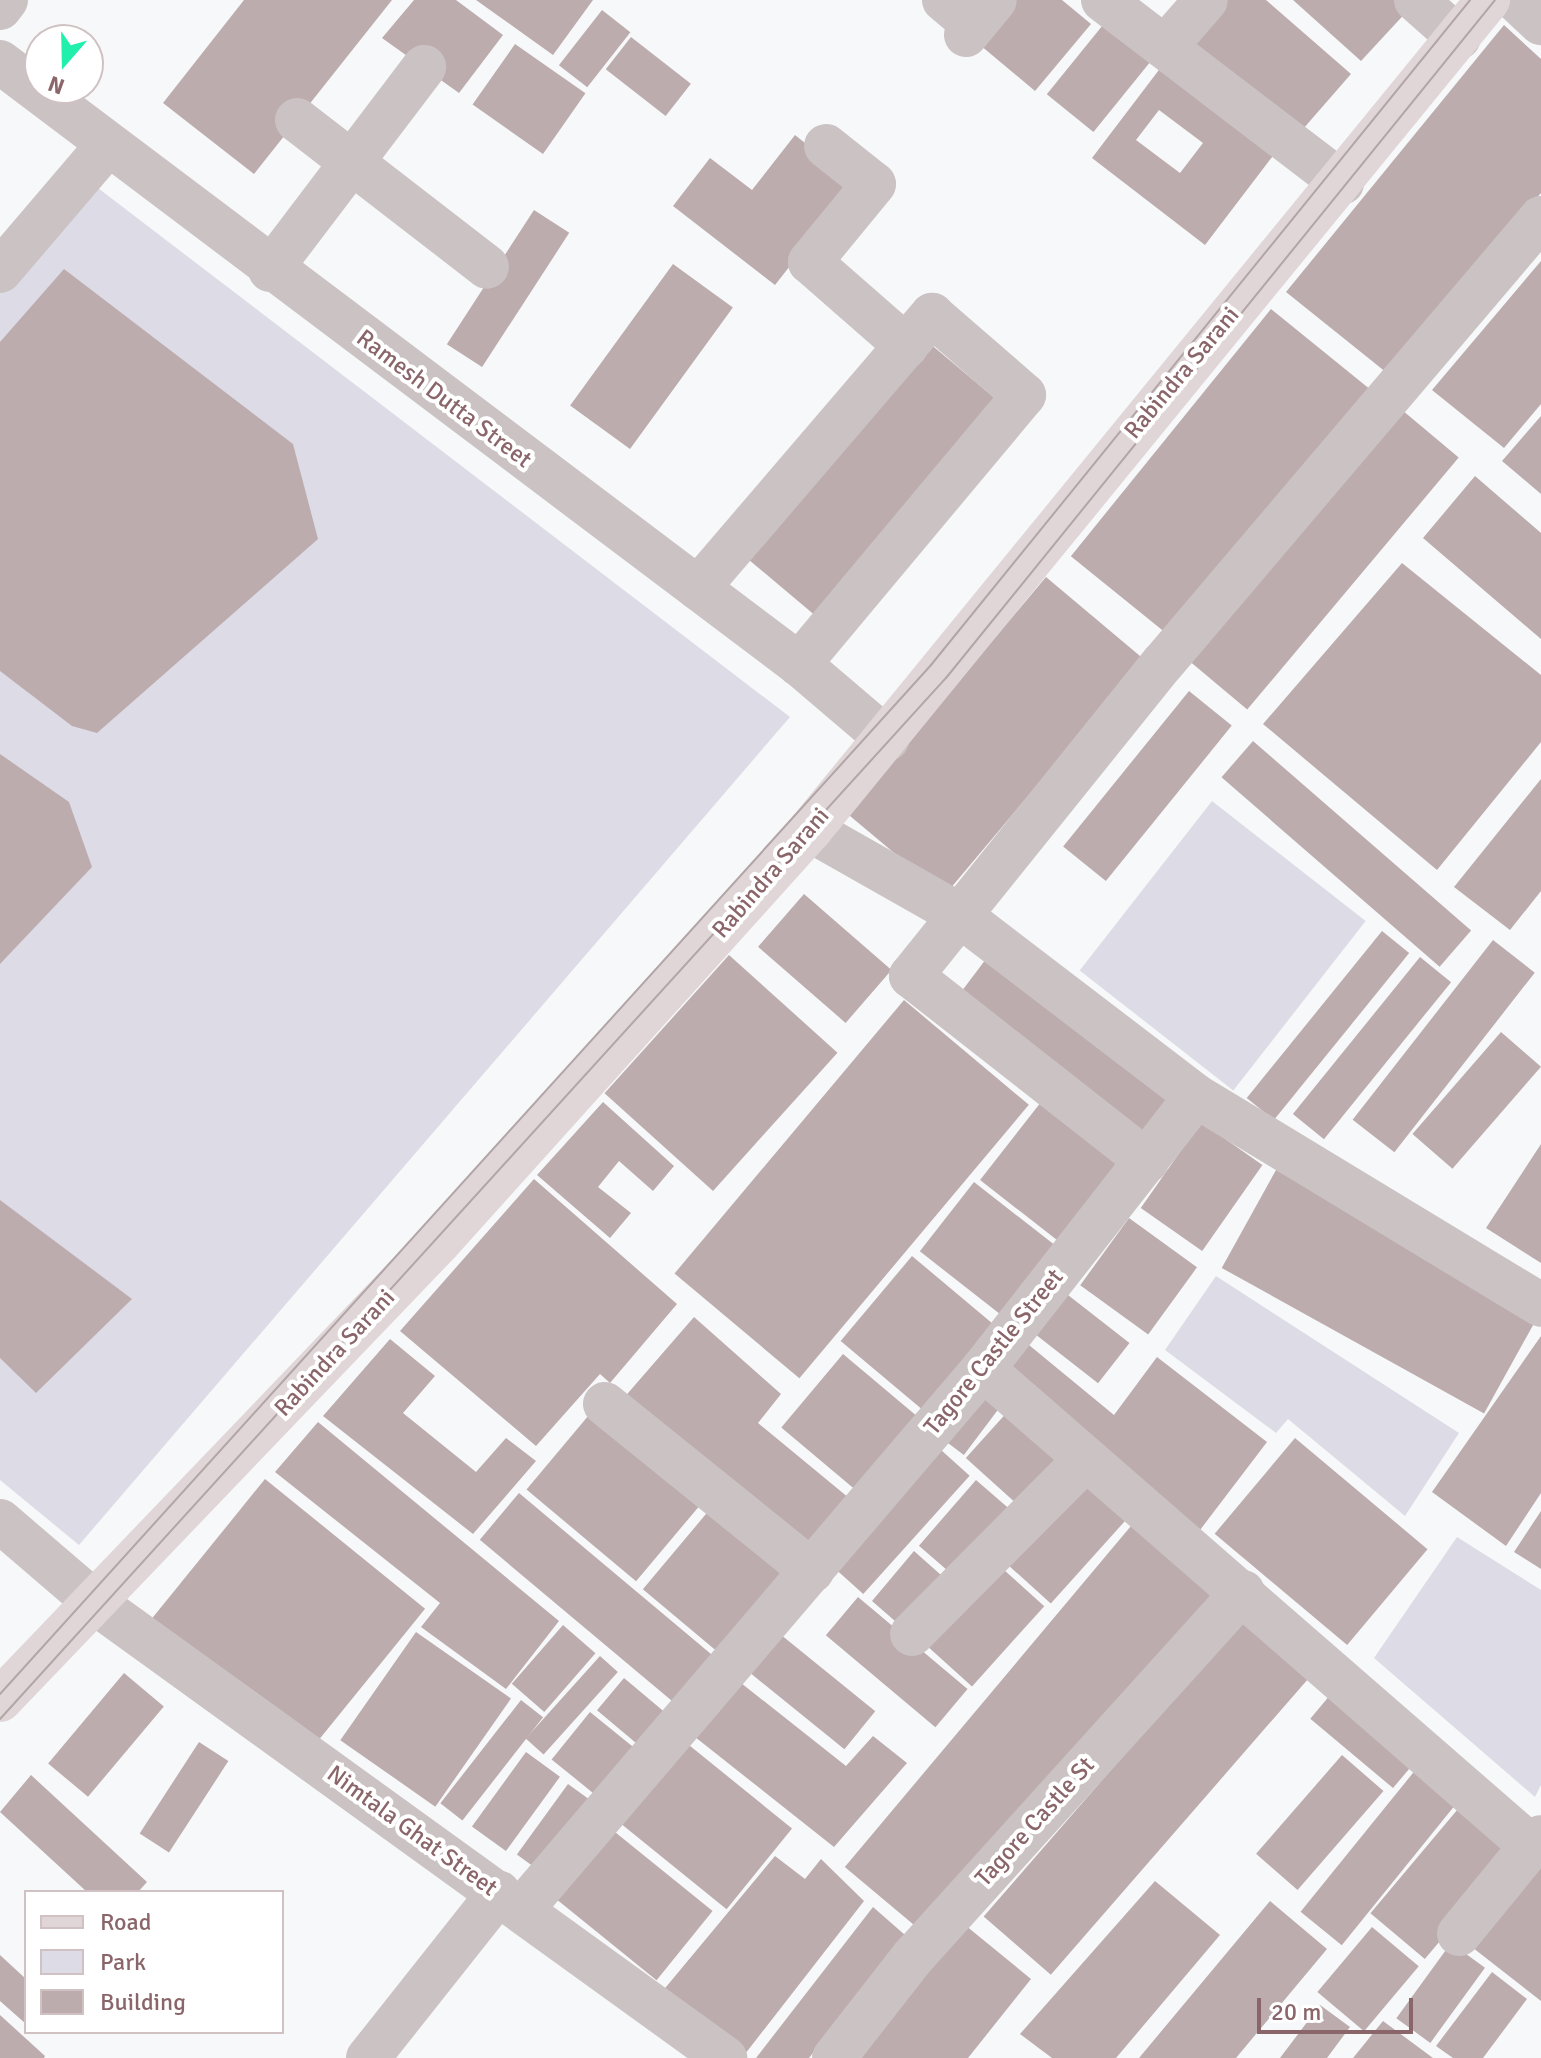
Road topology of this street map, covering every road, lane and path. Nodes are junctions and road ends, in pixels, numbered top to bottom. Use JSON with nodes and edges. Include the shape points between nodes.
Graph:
{"nodes":[{"id":1,"x":6,"y":0,"type":"edge"},
{"id":2,"x":1103,"y":0,"type":"edge"},
{"id":3,"x":1206,"y":0,"type":"edge"},
{"id":4,"x":1416,"y":0,"type":"edge"},
{"id":5,"x":1488,"y":0,"type":"edge"},
{"id":6,"x":1516,"y":0,"type":"edge"},
{"id":7,"x":0,"y":8,"type":"edge"},
{"id":8,"x":1541,"y":23,"type":"edge"},
{"id":9,"x":1459,"y":38,"type":"junction"},
{"id":10,"x":1165,"y":47,"type":"junction"},
{"id":11,"x":0,"y":62,"type":"edge"},
{"id":12,"x":424,"y":67,"type":"dead end"},
{"id":13,"x":297,"y":120,"type":"dead end"},
{"id":14,"x":826,"y":146,"type":"dead end"},
{"id":15,"x":106,"y":147,"type":"junction"},
{"id":16,"x":352,"y":162,"type":"junction"},
{"id":17,"x":1342,"y":183,"type":"junction"},
{"id":18,"x":1541,"y":218,"type":"edge"},
{"id":19,"x":487,"y":267,"type":"dead end"},
{"id":20,"x":270,"y":270,"type":"junction"},
{"id":21,"x":0,"y":271,"type":"edge"},
{"id":22,"x":906,"y":346,"type":"junction"},
{"id":23,"x":698,"y":588,"type":"junction"},
{"id":24,"x":799,"y":664,"type":"junction"},
{"id":25,"x":887,"y":739,"type":"junction"},
{"id":26,"x":810,"y":830,"type":"junction"},
{"id":27,"x":958,"y":914,"type":"junction"},
{"id":28,"x":1196,"y":1096,"type":"junction"},
{"id":29,"x":1147,"y":1161,"type":"junction"},
{"id":30,"x":1541,"y":1305,"type":"edge"},
{"id":31,"x":983,"y":1369,"type":"junction"},
{"id":32,"x":605,"y":1404,"type":"dead end"},
{"id":33,"x":1085,"y":1460,"type":"junction"},
{"id":34,"x":0,"y":1521,"type":"edge"},
{"id":35,"x":812,"y":1571,"type":"junction"},
{"id":36,"x":1243,"y":1592,"type":"junction"},
{"id":37,"x":98,"y":1605,"type":"junction"},
{"id":38,"x":912,"y":1634,"type":"dead end"},
{"id":39,"x":0,"y":1700,"type":"edge"},
{"id":40,"x":1536,"y":1842,"type":"edge"},
{"id":41,"x":510,"y":1901,"type":"junction"},
{"id":42,"x":1459,"y":1934,"type":"dead end"},
{"id":43,"x":368,"y":2058,"type":"edge"},
{"id":44,"x":725,"y":2058,"type":"edge"},
{"id":45,"x":834,"y":2058,"type":"edge"}],
"edges":[{"from":1,"to":7,"type":"street"},
{"from":2,"to":10,"type":"street"},
{"from":3,"to":10,"type":"street"},
{"from":4,"to":9,"type":"street"},
{"from":5,"to":9,"type":"main road","name":"Rabindra Sarani"},
{"from":6,"to":8,"type":"street"},
{"from":9,"to":17,"type":"main road","name":"Rabindra Sarani"},
{"from":10,"to":17,"type":"street"},
{"from":11,"to":15,"type":"street","name":"Ramesh Dutta Street"},
{"from":12,"to":16,"type":"street"},
{"from":13,"to":16,"type":"street"},
{"from":14,"to":22,"type":"street","via":[[874,184],[810,262]]},
{"from":15,"to":20,"type":"street","name":"Ramesh Dutta Street"},
{"from":15,"to":21,"type":"street"},
{"from":16,"to":19,"type":"street"},
{"from":16,"to":20,"type":"street"},
{"from":17,"to":25,"type":"main road","name":"Rabindra Sarani","via":[[1035,546]]},
{"from":18,"to":27,"type":"street"},
{"from":20,"to":23,"type":"street","name":"Ramesh Dutta Street"},
{"from":22,"to":23,"type":"street"},
{"from":22,"to":24,"type":"street","via":[[932,315],[1024,395]]},
{"from":23,"to":24,"type":"street","name":"Ramesh Dutta Street"},
{"from":24,"to":25,"type":"street","name":"Ramesh Dutta Street"},
{"from":25,"to":26,"type":"main road","name":"Rabindra Sarani"},
{"from":26,"to":27,"type":"street"},
{"from":26,"to":37,"type":"main road","name":"Rabindra Sarani","via":[[439,1242]]},
{"from":27,"to":28,"type":"street"},
{"from":27,"to":29,"type":"street","via":[[911,976]]},
{"from":28,"to":29,"type":"street","name":"Tagore Castle Street"},
{"from":28,"to":30,"type":"street"},
{"from":29,"to":31,"type":"street","name":"Tagore Castle Street"},
{"from":31,"to":33,"type":"street"},
{"from":31,"to":35,"type":"street","name":"Tagore Castle Street"},
{"from":32,"to":35,"type":"street"},
{"from":33,"to":36,"type":"street"},
{"from":33,"to":38,"type":"street"},
{"from":34,"to":37,"type":"street","name":"Nimtala Ghat Street"},
{"from":35,"to":41,"type":"street","name":"Tagore Castle Street"},
{"from":36,"to":40,"type":"street"},
{"from":36,"to":45,"type":"street","name":"Tagore Castle St","via":[[913,1957]]},
{"from":37,"to":39,"type":"main road","name":"Rabindra Sarani"},
{"from":37,"to":41,"type":"street","name":"Nimtala Ghat Street"},
{"from":40,"to":42,"type":"street"},
{"from":41,"to":43,"type":"street","name":"Tagore Castle Street"},
{"from":41,"to":44,"type":"street","name":"Nimtala Ghat Street"}]}
